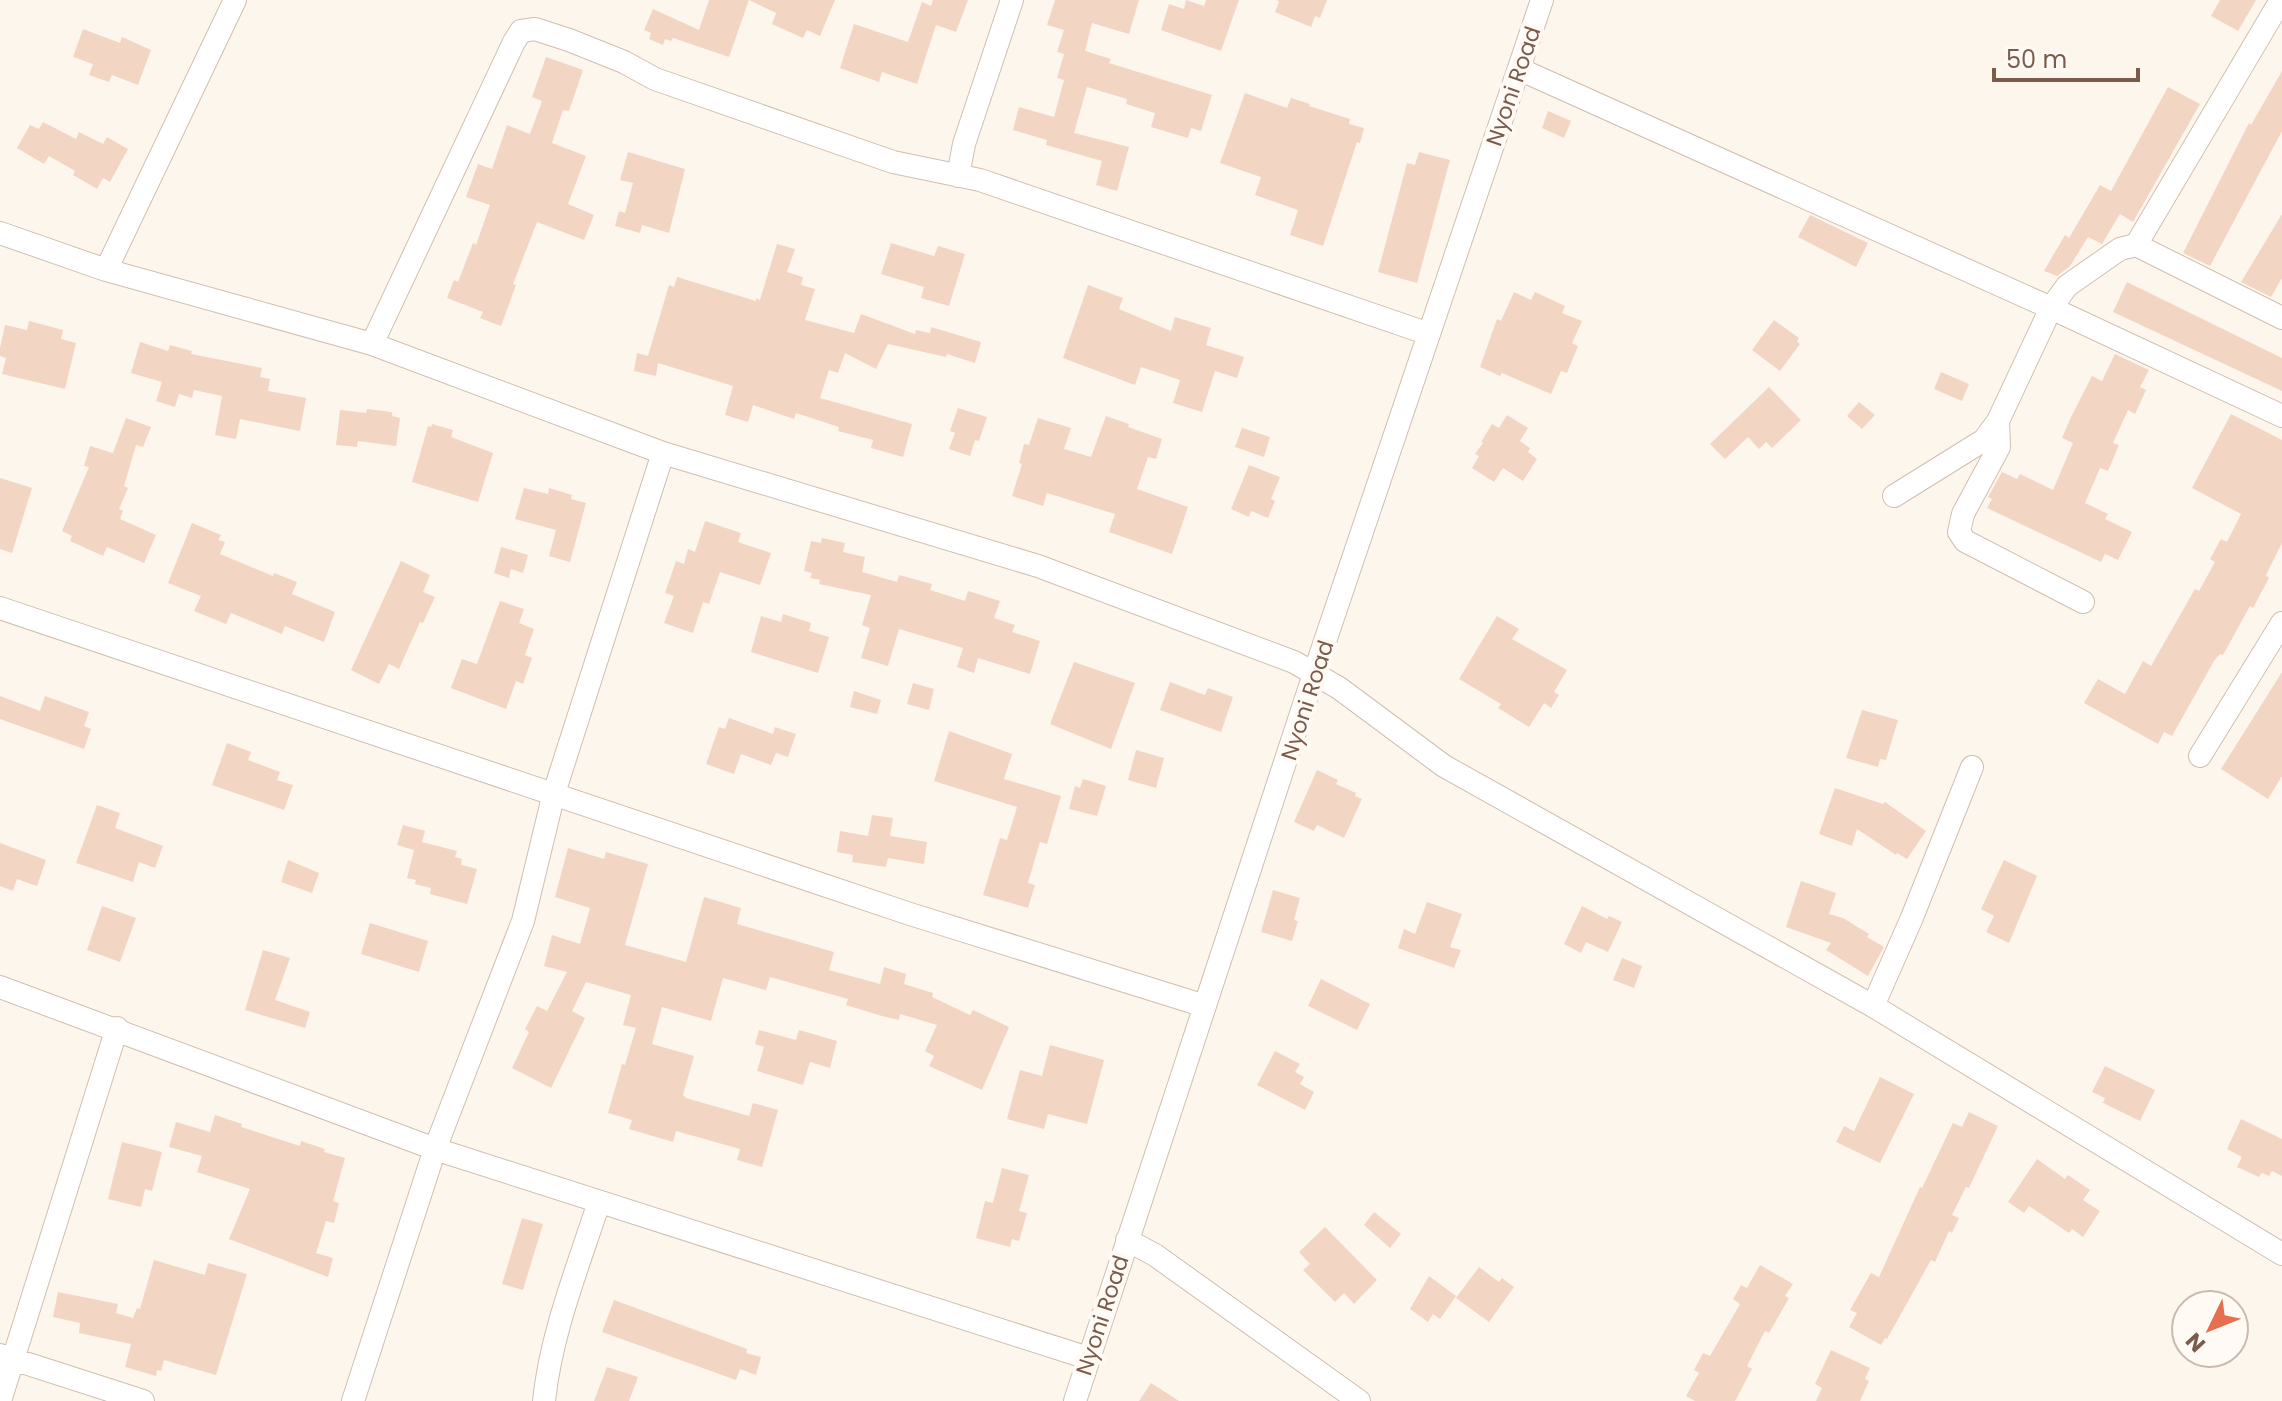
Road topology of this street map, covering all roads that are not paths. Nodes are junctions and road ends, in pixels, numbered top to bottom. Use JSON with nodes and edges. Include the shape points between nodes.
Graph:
{"nodes":[{"id":1,"x":235,"y":0,"type":"edge"},
{"id":2,"x":1012,"y":0,"type":"edge"},
{"id":3,"x":1542,"y":0,"type":"edge"},
{"id":4,"x":2281,"y":0,"type":"edge"},
{"id":5,"x":1519,"y":69,"type":"junction"},
{"id":6,"x":958,"y":176,"type":"junction"},
{"id":7,"x":0,"y":233,"type":"edge"},
{"id":8,"x":2136,"y":245,"type":"junction"},
{"id":9,"x":106,"y":270,"type":"junction"},
{"id":10,"x":2051,"y":308,"type":"junction"},
{"id":11,"x":2281,"y":315,"type":"edge"},
{"id":12,"x":1429,"y":334,"type":"junction"},
{"id":13,"x":372,"y":344,"type":"junction"},
{"id":14,"x":2282,"y":416,"type":"edge"},
{"id":15,"x":1998,"y":421,"type":"junction"},
{"id":16,"x":663,"y":453,"type":"junction"},
{"id":17,"x":1894,"y":496,"type":"dead end"},
{"id":18,"x":2083,"y":602,"type":"dead end"},
{"id":19,"x":0,"y":608,"type":"edge"},
{"id":20,"x":2282,"y":623,"type":"edge"},
{"id":21,"x":1316,"y":674,"type":"junction"},
{"id":22,"x":2200,"y":756,"type":"dead end"},
{"id":23,"x":1972,"y":767,"type":"dead end"},
{"id":24,"x":554,"y":793,"type":"junction"},
{"id":25,"x":0,"y":987,"type":"edge"},
{"id":26,"x":1205,"y":1006,"type":"junction"},
{"id":27,"x":1873,"y":1006,"type":"junction"},
{"id":28,"x":117,"y":1028,"type":"junction"},
{"id":29,"x":435,"y":1149,"type":"junction"},
{"id":30,"x":599,"y":1202,"type":"junction"},
{"id":31,"x":1127,"y":1240,"type":"junction"},
{"id":32,"x":2282,"y":1254,"type":"edge"},
{"id":33,"x":8,"y":1357,"type":"edge"},
{"id":34,"x":1088,"y":1358,"type":"junction"},
{"id":35,"x":352,"y":1399,"type":"edge"},
{"id":36,"x":0,"y":1401,"type":"edge"},
{"id":37,"x":143,"y":1401,"type":"edge"},
{"id":38,"x":544,"y":1401,"type":"edge"},
{"id":39,"x":1075,"y":1401,"type":"edge"},
{"id":40,"x":1359,"y":1401,"type":"edge"}],
"edges":[{"from":1,"to":9,"type":"street"},
{"from":2,"to":6,"type":"street"},
{"from":3,"to":5,"type":"street","name":"Nyoni Road"},
{"from":4,"to":8,"type":"street"},
{"from":5,"to":10,"type":"street"},
{"from":5,"to":12,"type":"street","name":"Nyoni Road"},
{"from":6,"to":12,"type":"street"},
{"from":6,"to":13,"type":"street","via":[[829,141],[655,79],[569,40],[535,29],[521,31]]},
{"from":7,"to":9,"type":"street"},
{"from":8,"to":10,"type":"street","via":[[2120,249],[2067,286]]},
{"from":8,"to":11,"type":"street"},
{"from":9,"to":13,"type":"street"},
{"from":10,"to":14,"type":"street"},
{"from":10,"to":15,"type":"street"},
{"from":12,"to":21,"type":"street","name":"Nyoni Road"},
{"from":13,"to":16,"type":"street"},
{"from":15,"to":17,"type":"street","via":[[1984,440]]},
{"from":15,"to":18,"type":"street","via":[[1999,447],[1963,514],[1959,532],[1965,541]]},
{"from":16,"to":21,"type":"street","via":[[1038,566]]},
{"from":16,"to":24,"type":"street"},
{"from":19,"to":24,"type":"street"},
{"from":20,"to":22,"type":"street"},
{"from":21,"to":26,"type":"street","name":"Nyoni Road"},
{"from":21,"to":27,"type":"street","via":[[1444,766]]},
{"from":23,"to":27,"type":"street"},
{"from":24,"to":26,"type":"street","via":[[910,914]]},
{"from":24,"to":29,"type":"street","via":[[523,921]]},
{"from":25,"to":28,"type":"street"},
{"from":26,"to":31,"type":"street","name":"Nyoni Road"},
{"from":27,"to":32,"type":"street"},
{"from":28,"to":29,"type":"street"},
{"from":28,"to":33,"type":"street"},
{"from":29,"to":30,"type":"street"},
{"from":29,"to":35,"type":"street"},
{"from":30,"to":34,"type":"street"},
{"from":30,"to":38,"type":"street","via":[[555,1342]]},
{"from":31,"to":34,"type":"street","name":"Nyoni Road"},
{"from":31,"to":40,"type":"street"},
{"from":33,"to":36,"type":"street"},
{"from":33,"to":37,"type":"street"},
{"from":34,"to":39,"type":"street","name":"Nyoni Road"}]}
